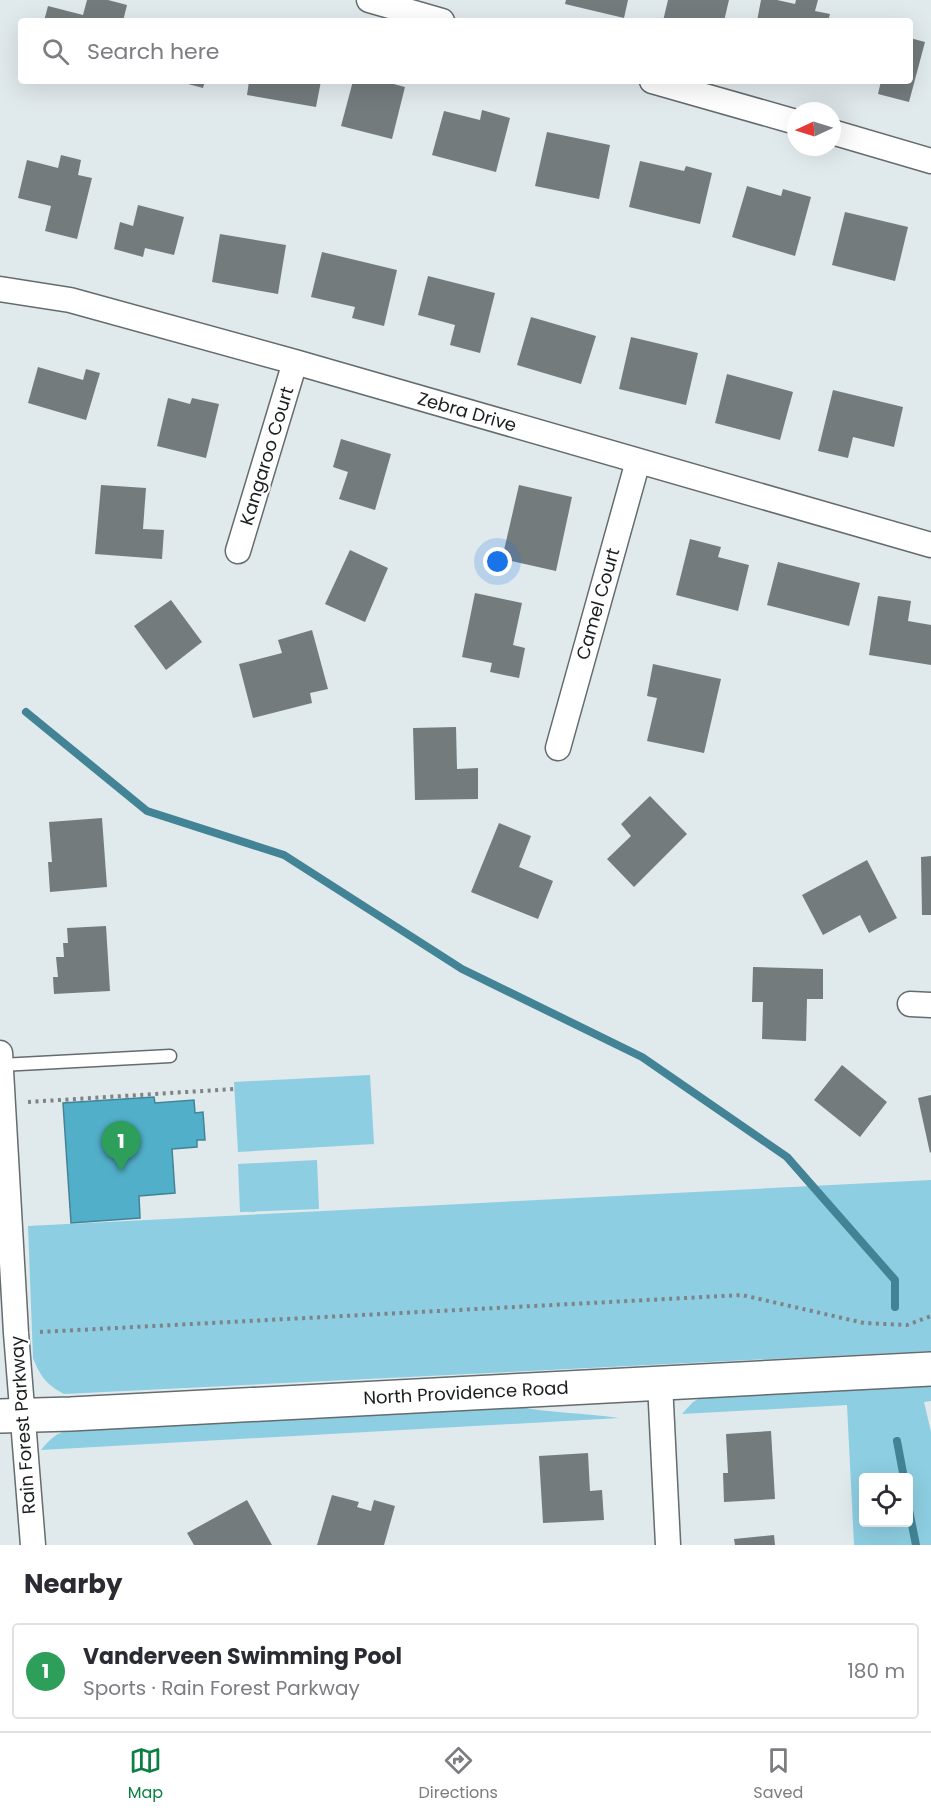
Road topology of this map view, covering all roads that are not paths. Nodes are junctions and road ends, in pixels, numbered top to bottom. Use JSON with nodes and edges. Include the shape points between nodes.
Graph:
{"nodes":[{"id":1,"x":369,"y":0,"type":"edge"},
{"id":2,"x":432,"y":18,"type":"edge"},
{"id":3,"x":663,"y":84,"type":"edge"},
{"id":4,"x":787,"y":119,"type":"edge"},
{"id":5,"x":841,"y":135,"type":"edge"},
{"id":6,"x":931,"y":161,"type":"edge"},
{"id":7,"x":0,"y":289,"type":"edge"},
{"id":8,"x":295,"y":362,"type":"junction"},
{"id":9,"x":638,"y":461,"type":"junction"},
{"id":10,"x":931,"y":545,"type":"edge"},
{"id":11,"x":238,"y":551,"type":"dead end"},
{"id":12,"x":558,"y":748,"type":"dead end"},
{"id":13,"x":0,"y":1053,"type":"edge"},
{"id":14,"x":170,"y":1056,"type":"dead end"},
{"id":15,"x":1,"y":1065,"type":"edge"},
{"id":16,"x":931,"y":1369,"type":"edge"},
{"id":17,"x":660,"y":1383,"type":"junction"},
{"id":18,"x":11,"y":1415,"type":"edge"},
{"id":19,"x":33,"y":1545,"type":"edge"},
{"id":20,"x":668,"y":1545,"type":"edge"}],
"edges":[{"from":1,"to":2,"type":"street"},
{"from":3,"to":4,"type":"street"},
{"from":5,"to":6,"type":"street"},
{"from":7,"to":8,"type":"street","name":"Zebra Drive","via":[[70,300]]},
{"from":8,"to":9,"type":"street","name":"Zebra Drive"},
{"from":8,"to":11,"type":"street","name":"Kangaroo Court"},
{"from":9,"to":10,"type":"street","name":"Zebra Drive"},
{"from":9,"to":12,"type":"street","name":"Camel Court"},
{"from":13,"to":15,"type":"street","name":"Rain Forest Parkway"},
{"from":14,"to":15,"type":"lane"},
{"from":15,"to":18,"type":"street","name":"Rain Forest Parkway"},
{"from":16,"to":17,"type":"street","name":"North Providence Road"},
{"from":17,"to":18,"type":"street","name":"North Providence Road"},
{"from":17,"to":20,"type":"street"},
{"from":18,"to":19,"type":"street","name":"Rain Forest Parkway"}]}
